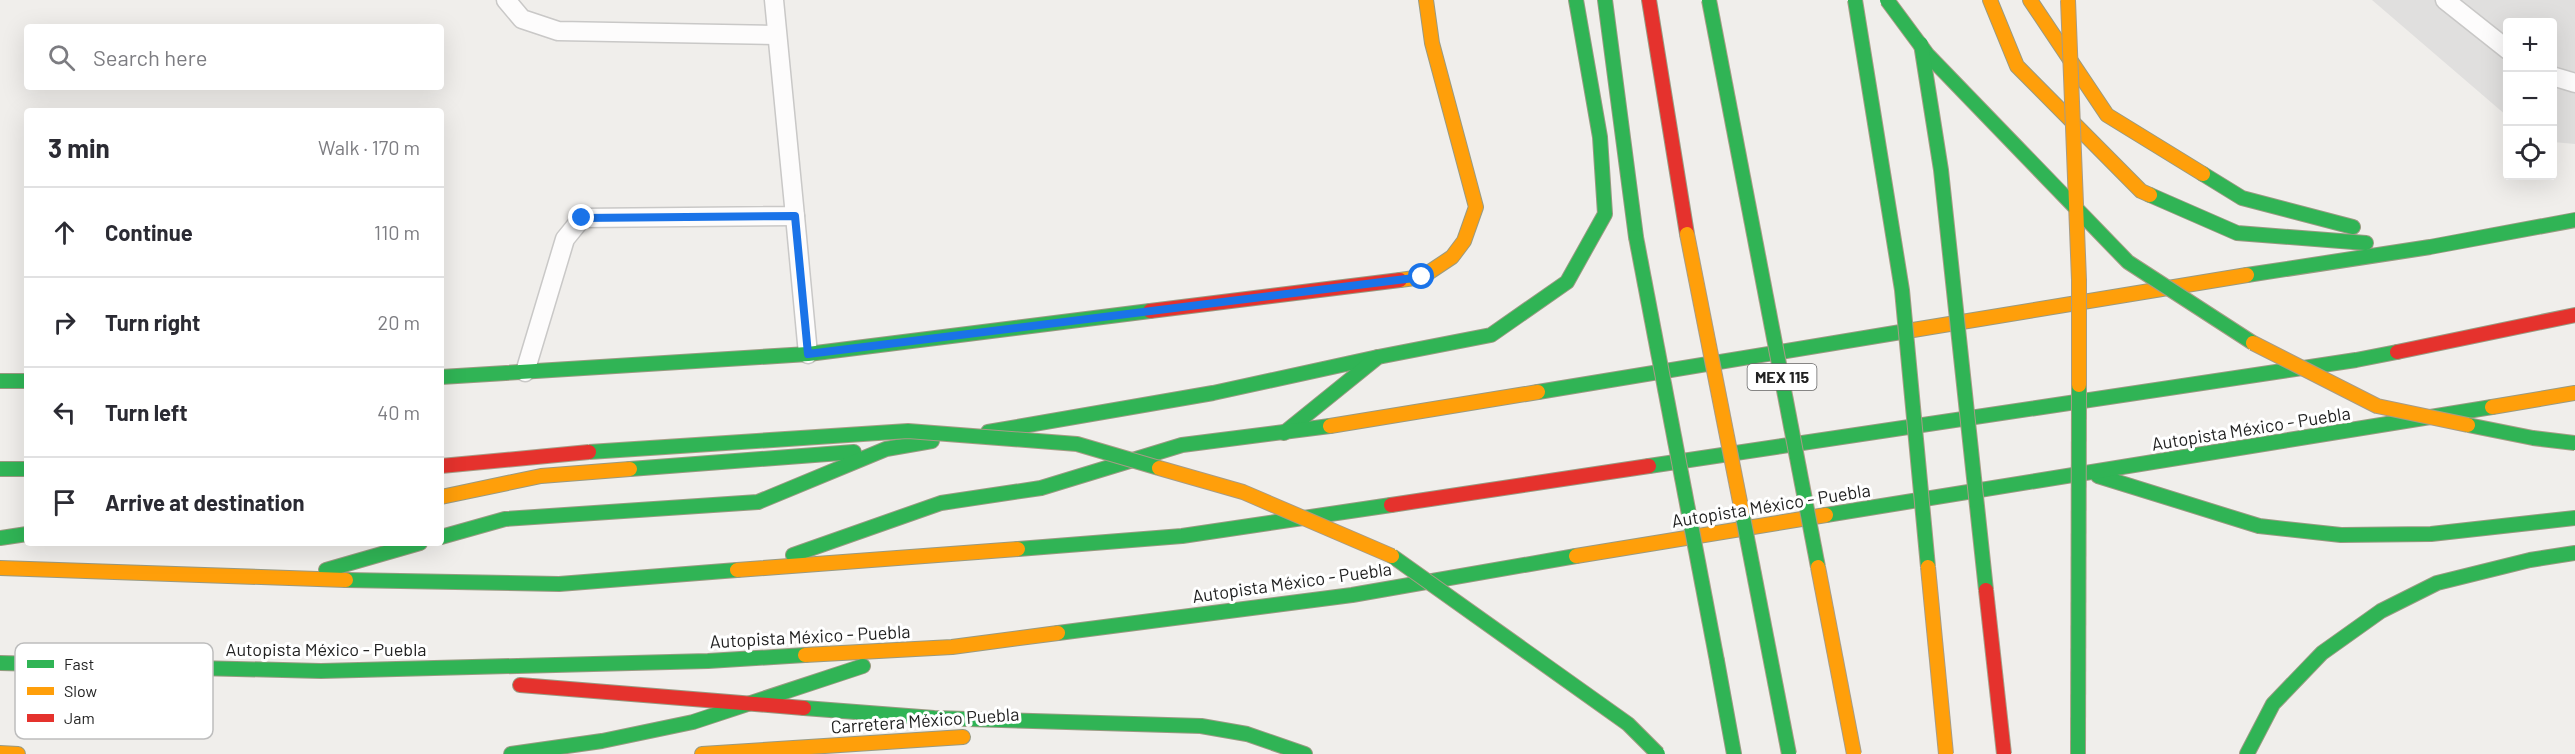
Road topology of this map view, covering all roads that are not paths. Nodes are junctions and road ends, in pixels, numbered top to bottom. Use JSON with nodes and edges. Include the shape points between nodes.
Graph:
{"nodes":[{"id":1,"x":506,"y":0,"type":"edge"},
{"id":2,"x":774,"y":0,"type":"edge"},
{"id":3,"x":1426,"y":0,"type":"edge"},
{"id":4,"x":1576,"y":0,"type":"edge"},
{"id":5,"x":1605,"y":0,"type":"edge"},
{"id":6,"x":1649,"y":0,"type":"edge"},
{"id":7,"x":1710,"y":0,"type":"edge"},
{"id":8,"x":1855,"y":0,"type":"edge"},
{"id":9,"x":1887,"y":0,"type":"edge"},
{"id":10,"x":1990,"y":0,"type":"edge"},
{"id":11,"x":2031,"y":0,"type":"edge"},
{"id":12,"x":2068,"y":0,"type":"edge"},
{"id":13,"x":2445,"y":0,"type":"edge"},
{"id":14,"x":1916,"y":11,"type":"dead end"},
{"id":15,"x":776,"y":34,"type":"junction"},
{"id":16,"x":2503,"y":46,"type":"edge"},
{"id":17,"x":2557,"y":77,"type":"edge"},
{"id":18,"x":2575,"y":83,"type":"edge"},
{"id":19,"x":795,"y":216,"type":"junction"},
{"id":20,"x":2575,"y":220,"type":"edge"},
{"id":21,"x":2375,"y":233,"type":"dead end"},
{"id":22,"x":2397,"y":238,"type":"dead end"},
{"id":23,"x":2430,"y":247,"type":"junction"},
{"id":24,"x":2575,"y":315,"type":"edge"},
{"id":25,"x":808,"y":354,"type":"junction"},
{"id":26,"x":1378,"y":357,"type":"junction"},
{"id":27,"x":525,"y":372,"type":"junction"},
{"id":28,"x":444,"y":377,"type":"edge"},
{"id":29,"x":0,"y":381,"type":"edge"},
{"id":30,"x":24,"y":381,"type":"edge"},
{"id":31,"x":2575,"y":393,"type":"edge"},
{"id":32,"x":1282,"y":434,"type":"junction"},
{"id":33,"x":2575,"y":443,"type":"edge"},
{"id":34,"x":886,"y":449,"type":"junction"},
{"id":35,"x":444,"y":466,"type":"edge"},
{"id":36,"x":0,"y":469,"type":"edge"},
{"id":37,"x":24,"y":469,"type":"edge"},
{"id":38,"x":2090,"y":474,"type":"junction"},
{"id":39,"x":444,"y":496,"type":"edge"},
{"id":40,"x":2575,"y":518,"type":"edge"},
{"id":41,"x":24,"y":534,"type":"edge"},
{"id":42,"x":444,"y":536,"type":"edge"},
{"id":43,"x":0,"y":538,"type":"edge"},
{"id":44,"x":409,"y":546,"type":"edge"},
{"id":45,"x":2575,"y":553,"type":"edge"},
{"id":46,"x":0,"y":568,"type":"edge"},
{"id":47,"x":751,"y":570,"type":"junction"},
{"id":48,"x":292,"y":579,"type":"junction"},
{"id":49,"x":952,"y":647,"type":"junction"},
{"id":50,"x":0,"y":663,"type":"edge"},
{"id":51,"x":15,"y":663,"type":"edge"},
{"id":52,"x":213,"y":668,"type":"edge"},
{"id":53,"x":321,"y":671,"type":"junction"},
{"id":54,"x":464,"y":681,"type":"dead end"},
{"id":55,"x":512,"y":684,"type":"dead end"},
{"id":56,"x":754,"y":703,"type":"junction"},
{"id":57,"x":1150,"y":724,"type":"junction"},
{"id":58,"x":999,"y":734,"type":"dead end"},
{"id":59,"x":975,"y":736,"type":"dead end"},
{"id":60,"x":0,"y":753,"type":"edge"},
{"id":61,"x":18,"y":754,"type":"edge"},
{"id":62,"x":511,"y":754,"type":"edge"},
{"id":63,"x":702,"y":754,"type":"edge"},
{"id":64,"x":1305,"y":754,"type":"edge"},
{"id":65,"x":1658,"y":754,"type":"edge"},
{"id":66,"x":1734,"y":754,"type":"edge"},
{"id":67,"x":1789,"y":754,"type":"edge"},
{"id":68,"x":1854,"y":754,"type":"edge"},
{"id":69,"x":1946,"y":754,"type":"edge"},
{"id":70,"x":2004,"y":754,"type":"edge"},
{"id":71,"x":2078,"y":754,"type":"edge"},
{"id":72,"x":2247,"y":754,"type":"edge"}],
"edges":[{"from":1,"to":15,"type":"lane","via":[[522,19],[558,31]]},
{"from":2,"to":15,"type":"lane"},
{"from":3,"to":25,"type":"main road","via":[[1432,43],[1476,207],[1470,228],[1446,265],[1422,277]]},
{"from":4,"to":26,"type":"main road","via":[[1599,137],[1605,214],[1567,282],[1491,335]]},
{"from":5,"to":66,"type":"main road","bridge":true,"via":[[1636,237]]},
{"from":6,"to":67,"type":"main road","bridge":true,"via":[[1687,234]]},
{"from":7,"to":68,"type":"main road","number":"MEX 115","bridge":true},
{"from":8,"to":69,"type":"main road","bridge":true,"via":[[1902,290]]},
{"from":9,"to":33,"type":"main road","bridge":true,"via":[[1928,54],[2128,262],[2263,350],[2377,406]]},
{"from":10,"to":23,"type":"main road","via":[[2017,66],[2140,191],[2237,233]]},
{"from":11,"to":21,"type":"main road","via":[[2108,115],[2242,198]]},
{"from":12,"to":71,"type":"main road","bridge":true,"via":[[2079,279]]},
{"from":13,"to":16,"type":"lane"},
{"from":14,"to":70,"type":"main road","bridge":true,"via":[[1941,170]]},
{"from":15,"to":19,"type":"lane"},
{"from":17,"to":18,"type":"lane"},
{"from":19,"to":25,"type":"lane"},
{"from":19,"to":27,"type":"lane","via":[[582,218],[565,239]]},
{"from":20,"to":23,"type":"main road"},
{"from":22,"to":23,"type":"main road"},
{"from":23,"to":32,"type":"main road"},
{"from":24,"to":47,"type":"main road","via":[[2356,360],[1194,534]]},
{"from":25,"to":27,"type":"main road"},
{"from":26,"to":32,"type":"main road"},
{"from":26,"to":34,"type":"main road","via":[[1213,393]]},
{"from":27,"to":28,"type":"main road"},
{"from":29,"to":30,"type":"main road"},
{"from":31,"to":38,"type":"main road","name":"Autopista México - Puebla"},
{"from":32,"to":47,"type":"main road","via":[[1182,445],[1041,488],[941,503]]},
{"from":34,"to":39,"type":"main road","via":[[541,476]]},
{"from":34,"to":42,"type":"main road","via":[[758,502],[505,519]]},
{"from":35,"to":65,"type":"main road","bridge":true,"via":[[908,431],[1077,444],[1243,492],[1398,558],[1628,724]]},
{"from":36,"to":37,"type":"main road"},
{"from":38,"to":40,"type":"main road","via":[[2259,526],[2341,535],[2431,534]]},
{"from":38,"to":49,"type":"main road","name":"Autopista México - Puebla","via":[[1638,545],[1352,595]]},
{"from":41,"to":43,"type":"main road"},
{"from":44,"to":48,"type":"main road"},
{"from":45,"to":72,"type":"main road","via":[[2530,560],[2437,584],[2381,611],[2322,653],[2273,704]]},
{"from":46,"to":48,"type":"main road"},
{"from":47,"to":48,"type":"main road","via":[[559,584]]},
{"from":49,"to":53,"type":"main road","name":"Autopista México - Puebla","via":[[708,661]]},
{"from":49,"to":56,"type":"main road","via":[[838,672]]},
{"from":50,"to":51,"type":"main road","name":"Autopista México - Puebla"},
{"from":52,"to":53,"type":"main road","name":"Autopista México - Puebla"},
{"from":53,"to":54,"type":"main road"},
{"from":55,"to":56,"type":"main road"},
{"from":56,"to":57,"type":"main road","via":[[934,718]]},
{"from":56,"to":62,"type":"main road","via":[[693,722],[576,746]]},
{"from":57,"to":58,"type":"main road","name":"Carretera México Puebla"},
{"from":57,"to":64,"type":"main road","via":[[1201,726],[1247,734]]},
{"from":59,"to":63,"type":"main road","name":"Carretera México Puebla"},
{"from":60,"to":61,"type":"main road"}]}
